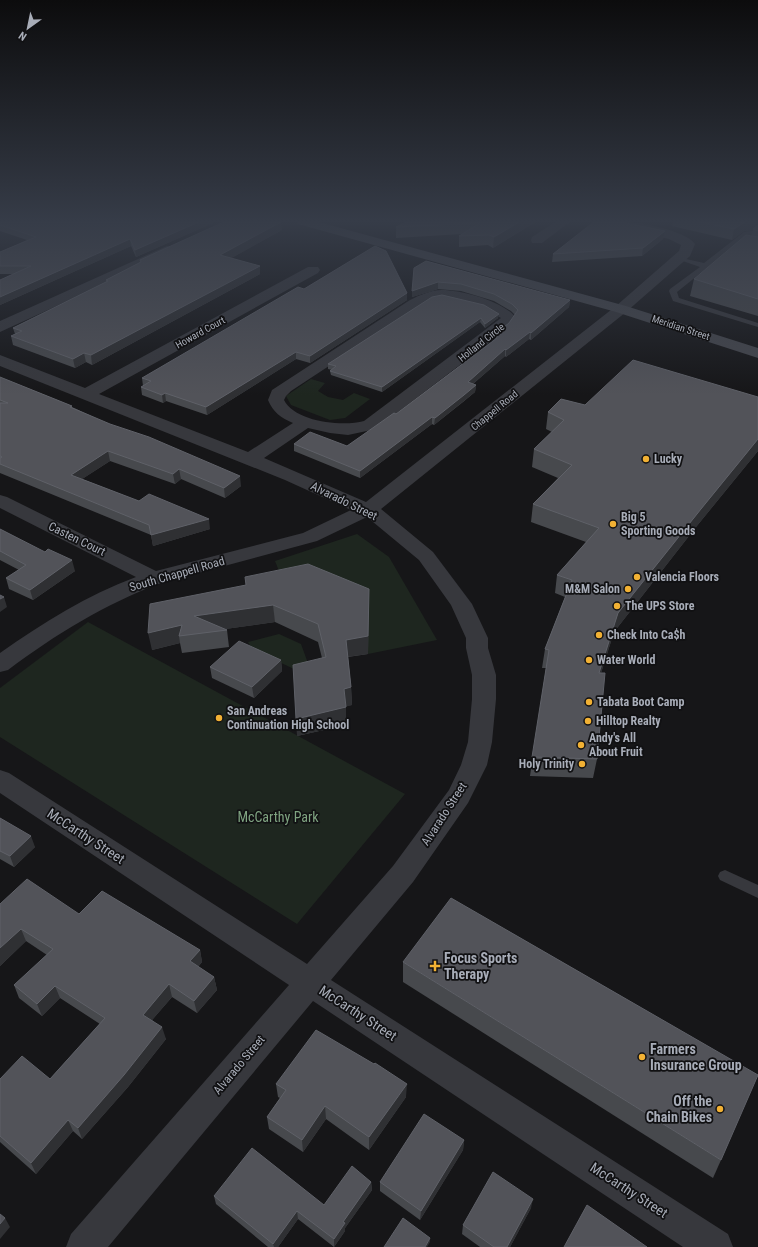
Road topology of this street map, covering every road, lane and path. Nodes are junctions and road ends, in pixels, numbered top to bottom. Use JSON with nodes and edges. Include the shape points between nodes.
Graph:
{"nodes":[{"id":1,"x":104,"y":279,"type":"edge"},
{"id":2,"x":297,"y":279,"type":"edge"},
{"id":3,"x":513,"y":279,"type":"edge"},
{"id":4,"x":655,"y":279,"type":"edge"},
{"id":5,"x":688,"y":279,"type":"edge"},
{"id":6,"x":621,"y":309,"type":"junction"},
{"id":7,"x":758,"y":325,"type":"edge"},
{"id":8,"x":0,"y":327,"type":"edge"},
{"id":9,"x":758,"y":353,"type":"edge"},
{"id":10,"x":0,"y":360,"type":"edge"},
{"id":11,"x":86,"y":394,"type":"junction"},
{"id":12,"x":306,"y":422,"type":"junction"},
{"id":13,"x":249,"y":460,"type":"junction"},
{"id":14,"x":0,"y":501,"type":"edge"},
{"id":15,"x":366,"y":510,"type":"junction"},
{"id":16,"x":154,"y":578,"type":"junction"},
{"id":17,"x":0,"y":664,"type":"edge"},
{"id":18,"x":0,"y":780,"type":"edge"},
{"id":19,"x":725,"y":876,"type":"dead end"},
{"id":20,"x":758,"y":892,"type":"edge"},
{"id":21,"x":310,"y":982,"type":"junction"},
{"id":22,"x":84,"y":1247,"type":"edge"},
{"id":23,"x":715,"y":1247,"type":"edge"}],
"edges":[{"from":1,"to":8,"type":"street"},
{"from":2,"to":11,"type":"street","name":"Howard Court"},
{"from":3,"to":6,"type":"street","name":"Meridian Street"},
{"from":4,"to":6,"type":"street","name":"Chappell Road"},
{"from":5,"to":7,"type":"lane","via":[[673,291],[676,299]]},
{"from":6,"to":9,"type":"street","name":"Meridian Street"},
{"from":6,"to":15,"type":"street","name":"Chappell Road","via":[[379,503]]},
{"from":10,"to":11,"type":"street","name":"Alvarado Street"},
{"from":11,"to":13,"type":"street","name":"Alvarado Street"},
{"from":12,"to":12,"type":"street","name":"Holland Circle","via":[[340,430],[370,424],[502,326],[508,321],[508,316],[494,308],[462,298],[442,294],[427,297],[278,394],[276,403],[280,409]]},
{"from":12,"to":13,"type":"street"},
{"from":13,"to":15,"type":"street","name":"Alvarado Street","via":[[337,495]]},
{"from":14,"to":16,"type":"street","name":"Casten Court"},
{"from":15,"to":16,"type":"street","name":"South Chappell Road","via":[[310,537]]},
{"from":15,"to":21,"type":"street","name":"Alvarado Street","via":[[374,513],[426,556],[469,619],[477,638],[476,648],[484,675],[480,742],[474,765],[462,791],[432,836],[403,874]]},
{"from":16,"to":17,"type":"street","name":"South Chappell Road","via":[[78,611]]},
{"from":18,"to":21,"type":"street","name":"McCarthy Street"},
{"from":19,"to":20,"type":"lane"},
{"from":21,"to":22,"type":"street","name":"Alvarado Street"},
{"from":21,"to":23,"type":"street","name":"McCarthy Street"}]}
